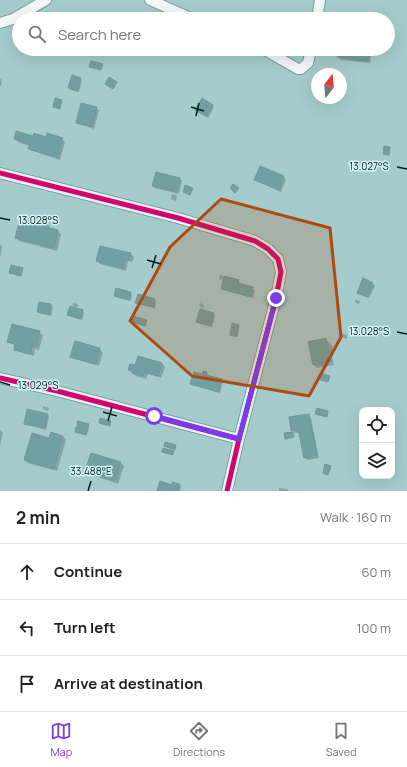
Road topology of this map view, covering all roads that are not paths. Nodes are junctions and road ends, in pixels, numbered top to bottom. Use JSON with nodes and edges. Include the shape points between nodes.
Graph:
{"nodes":[{"id":1,"x":46,"y":0,"type":"edge"},
{"id":2,"x":150,"y":0,"type":"edge"},
{"id":3,"x":320,"y":0,"type":"edge"},
{"id":4,"x":25,"y":12,"type":"edge"},
{"id":5,"x":177,"y":12,"type":"edge"},
{"id":6,"x":318,"y":12,"type":"edge"},
{"id":7,"x":12,"y":19,"type":"edge"},
{"id":8,"x":0,"y":23,"type":"edge"},
{"id":9,"x":275,"y":56,"type":"edge"},
{"id":10,"x":309,"y":56,"type":"edge"},
{"id":11,"x":0,"y":173,"type":"edge"},
{"id":12,"x":0,"y":378,"type":"edge"},
{"id":13,"x":239,"y":439,"type":"junction"},
{"id":14,"x":228,"y":491,"type":"edge"}],
"edges":[{"from":1,"to":4,"type":"street"},
{"from":2,"to":5,"type":"street"},
{"from":3,"to":6,"type":"street"},
{"from":7,"to":8,"type":"street"},
{"from":9,"to":10,"type":"street","via":[[298,69],[306,66]]},
{"from":11,"to":13,"type":"street","via":[[178,218],[255,241],[274,254],[281,272]]},
{"from":12,"to":13,"type":"street"},
{"from":13,"to":14,"type":"street"}]}
